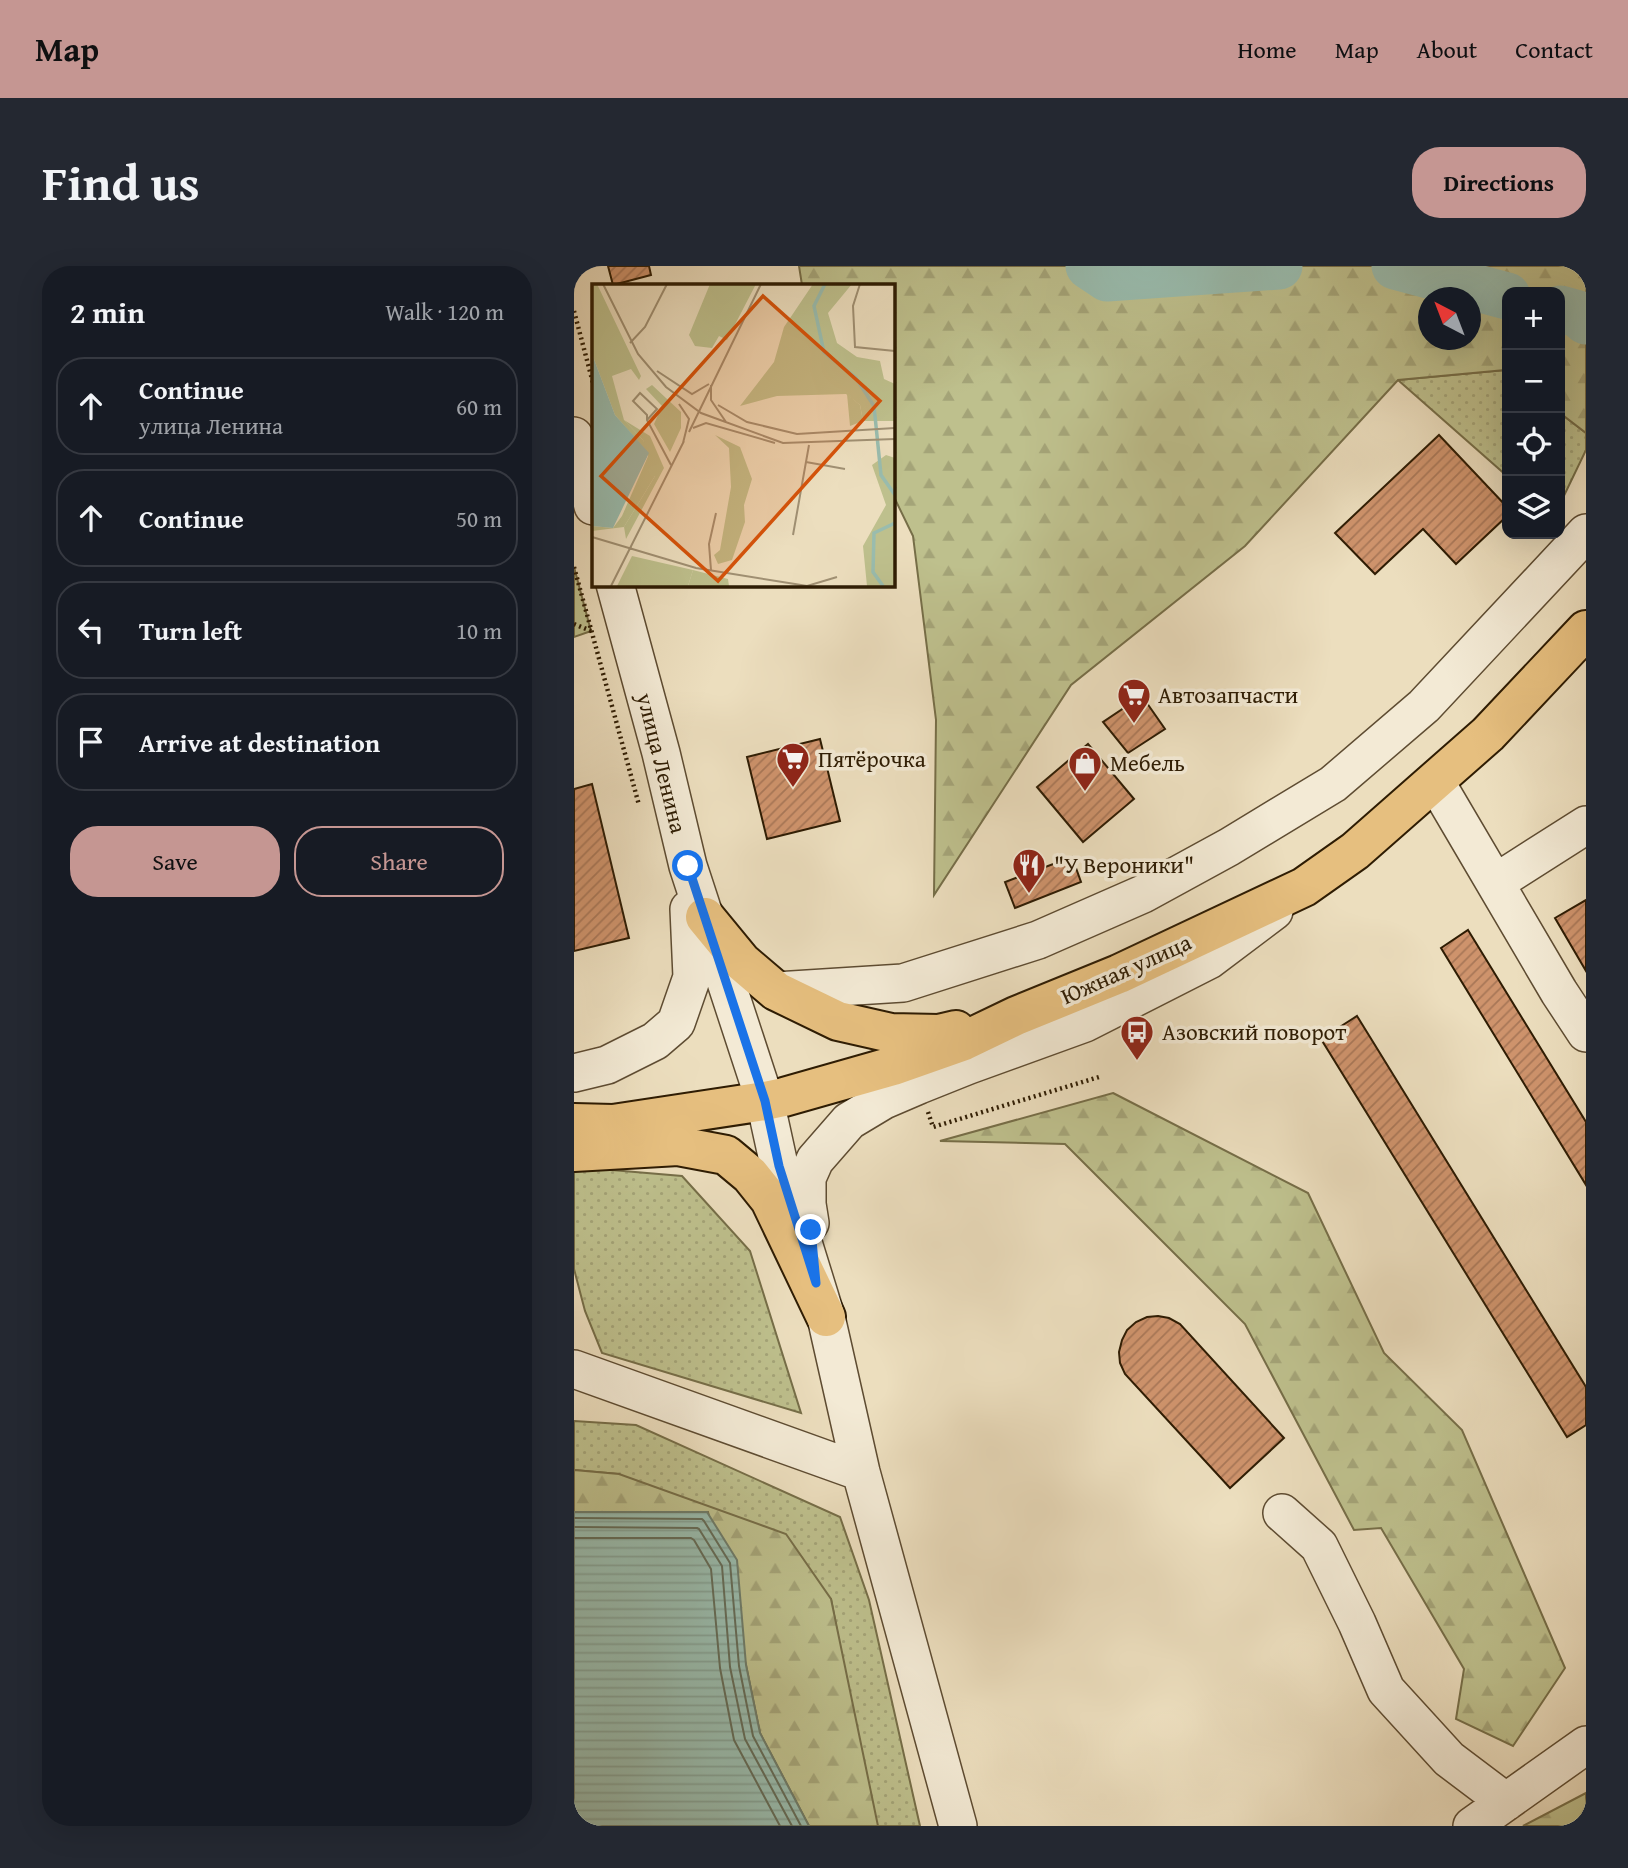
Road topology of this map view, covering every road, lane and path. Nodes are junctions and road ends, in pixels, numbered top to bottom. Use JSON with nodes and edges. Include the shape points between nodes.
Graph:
{"nodes":[{"id":1,"x":574,"y":311,"type":"edge"},
{"id":2,"x":592,"y":379,"type":"edge"},
{"id":3,"x":574,"y":436,"type":"edge"},
{"id":4,"x":592,"y":502,"type":"edge"},
{"id":5,"x":1586,"y":533,"type":"edge"},
{"id":6,"x":574,"y":567,"type":"edge"},
{"id":7,"x":616,"y":586,"type":"edge"},
{"id":8,"x":574,"y":624,"type":"edge"},
{"id":9,"x":1586,"y":630,"type":"edge"},
{"id":10,"x":591,"y":631,"type":"junction"},
{"id":11,"x":1435,"y":781,"type":"junction"},
{"id":12,"x":641,"y":814,"type":"dead end"},
{"id":13,"x":1586,"y":825,"type":"edge"},
{"id":14,"x":688,"y":866,"type":"junction"},
{"id":15,"x":1495,"y":883,"type":"junction"},
{"id":16,"x":1304,"y":887,"type":"junction"},
{"id":17,"x":705,"y":918,"type":"junction"},
{"id":18,"x":776,"y":991,"type":"junction"},
{"id":19,"x":1016,"y":1016,"type":"junction"},
{"id":20,"x":1586,"y":1033,"type":"edge"},
{"id":21,"x":574,"y":1073,"type":"edge"},
{"id":22,"x":765,"y":1101,"type":"junction"},
{"id":23,"x":574,"y":1123,"type":"edge"},
{"id":24,"x":574,"y":1152,"type":"edge"},
{"id":25,"x":821,"y":1300,"type":"junction"},
{"id":26,"x":574,"y":1369,"type":"edge"},
{"id":27,"x":861,"y":1472,"type":"junction"},
{"id":28,"x":1282,"y":1513,"type":"dead end"},
{"id":29,"x":1586,"y":1745,"type":"edge"},
{"id":30,"x":1506,"y":1802,"type":"junction"},
{"id":31,"x":958,"y":1826,"type":"edge"},
{"id":32,"x":1472,"y":1826,"type":"edge"}],
"edges":[{"from":1,"to":2,"type":"path"},
{"from":3,"to":4,"type":"street"},
{"from":5,"to":18,"type":"street","via":[[1424,706],[1333,784],[1229,847],[1143,894],[1038,940],[904,983]]},
{"from":6,"to":10,"type":"path"},
{"from":7,"to":14,"type":"street","name":"улица Ленина"},
{"from":8,"to":10,"type":"path"},
{"from":9,"to":11,"type":"highway","name":"Южная улица","via":[[1488,734]]},
{"from":10,"to":12,"type":"path"},
{"from":11,"to":15,"type":"street"},
{"from":11,"to":16,"type":"highway","name":"Южная улица","via":[[1355,851]]},
{"from":13,"to":15,"type":"street"},
{"from":14,"to":17,"type":"street","name":"улица Ленина"},
{"from":14,"to":21,"type":"street","via":[[692,977],[676,1023],[655,1041],[607,1065]]},
{"from":15,"to":20,"type":"street"},
{"from":16,"to":19,"type":"highway","name":"Южная улица","via":[[1119,974]]},
{"from":16,"to":25,"type":"street","via":[[1209,960],[1085,1023],[907,1090],[849,1121],[815,1160],[807,1178]]},
{"from":17,"to":18,"type":"highway","via":[[742,962]]},
{"from":17,"to":22,"type":"street","name":"улица Ленина"},
{"from":18,"to":19,"type":"highway","via":[[838,1021],[891,1033],[939,1034]]},
{"from":19,"to":22,"type":"highway","name":"Южная улица","via":[[964,1041],[893,1066]]},
{"from":22,"to":23,"type":"highway","name":"Южная улица","via":[[613,1124]]},
{"from":22,"to":25,"type":"street","name":"улица Ленина","via":[[779,1166]]},
{"from":24,"to":25,"type":"highway","via":[[678,1146],[726,1155],[770,1200]]},
{"from":25,"to":27,"type":"street"},
{"from":26,"to":27,"type":"street"},
{"from":27,"to":31,"type":"street"},
{"from":28,"to":30,"type":"street","via":[[1320,1546],[1386,1689],[1448,1759]]},
{"from":29,"to":30,"type":"street"},
{"from":30,"to":32,"type":"street"}]}
